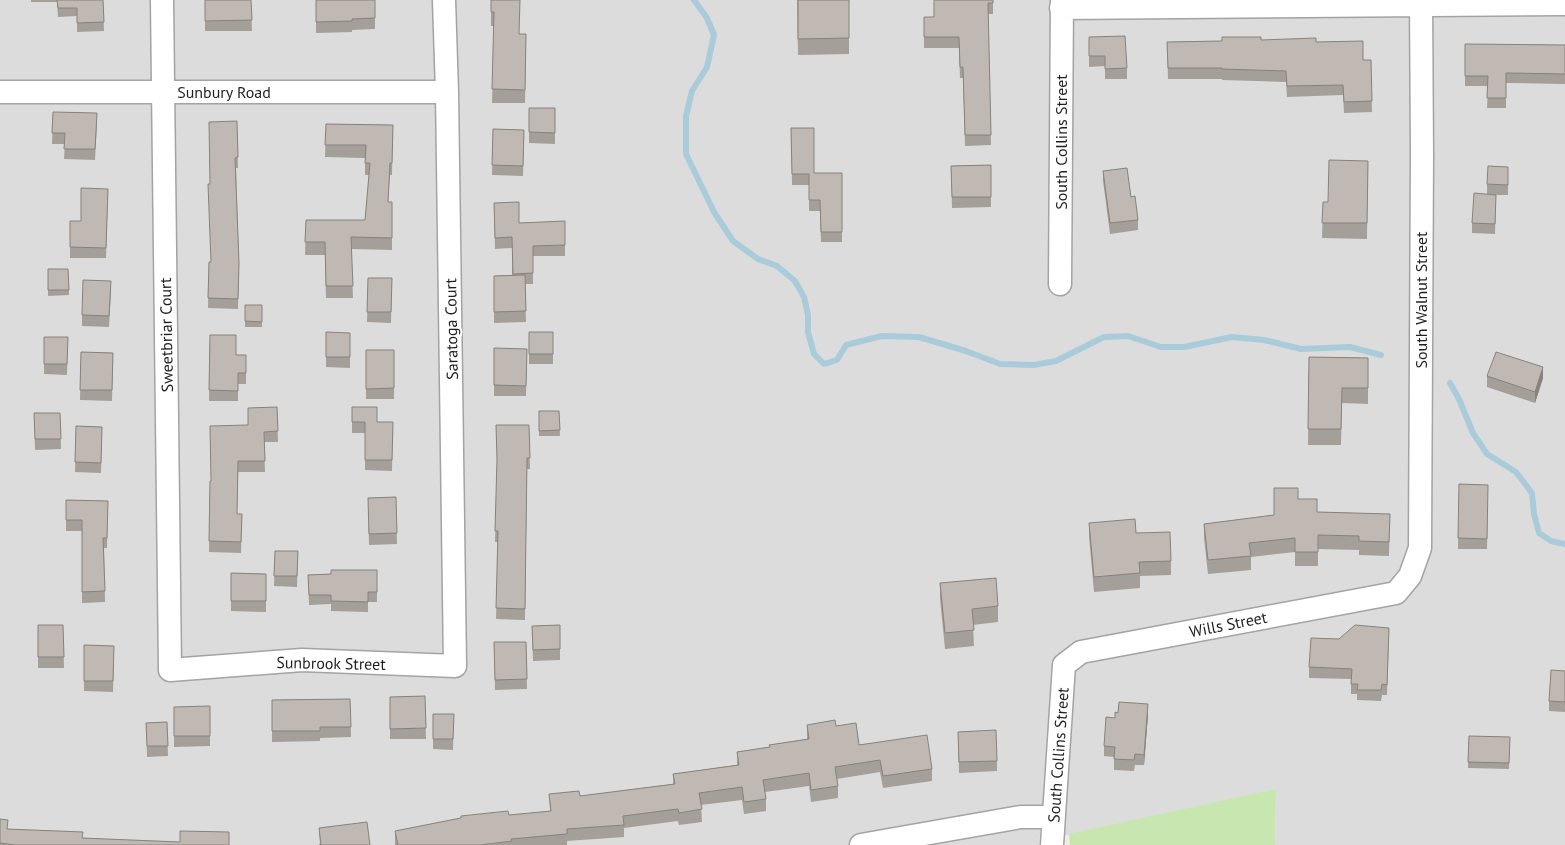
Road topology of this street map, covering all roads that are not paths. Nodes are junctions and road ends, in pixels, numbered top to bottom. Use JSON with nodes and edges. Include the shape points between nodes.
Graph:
{"nodes":[{"id":1,"x":162,"y":0,"type":"edge"},
{"id":2,"x":444,"y":0,"type":"edge"},
{"id":3,"x":1421,"y":2,"type":"edge"},
{"id":4,"x":1062,"y":4,"type":"edge"},
{"id":5,"x":1565,"y":4,"type":"edge"},
{"id":6,"x":0,"y":92,"type":"edge"},
{"id":7,"x":163,"y":92,"type":"junction"},
{"id":8,"x":447,"y":92,"type":"junction"},
{"id":9,"x":1060,"y":284,"type":"dead end"},
{"id":10,"x":1396,"y":593,"type":"joint"},
{"id":11,"x":455,"y":659,"type":"joint"},
{"id":12,"x":1064,"y":665,"type":"joint"},
{"id":13,"x":170,"y":670,"type":"joint"},
{"id":14,"x":1053,"y":816,"type":"junction"},
{"id":15,"x":861,"y":845,"type":"edge"},
{"id":16,"x":1052,"y":845,"type":"edge"}],
"edges":[{"from":1,"to":7,"type":"street","name":"Sweetbriar Court"},
{"from":2,"to":8,"type":"street","name":"Saratoga Court"},
{"from":3,"to":4,"type":"street"},
{"from":3,"to":5,"type":"street"},
{"from":3,"to":10,"type":"street","name":"South Walnut Street","via":[[1420,548],[1410,576]]},
{"from":4,"to":9,"type":"street","name":"South Collins Street"},
{"from":6,"to":7,"type":"street","name":"Sunbury Road"},
{"from":7,"to":8,"type":"street","name":"Sunbury Road"},
{"from":7,"to":13,"type":"street","name":"Sweetbriar Court"},
{"from":8,"to":11,"type":"street","name":"Saratoga Court"},
{"from":10,"to":12,"type":"street","name":"Wills Street","via":[[1081,652]]},
{"from":11,"to":13,"type":"street","name":"Sunbrook Street","via":[[455,666],[302,660]]},
{"from":12,"to":14,"type":"street","name":"South Collins Street"},
{"from":14,"to":15,"type":"street","via":[[1021,816]]},
{"from":14,"to":16,"type":"street","name":"South Collins Street"}]}
